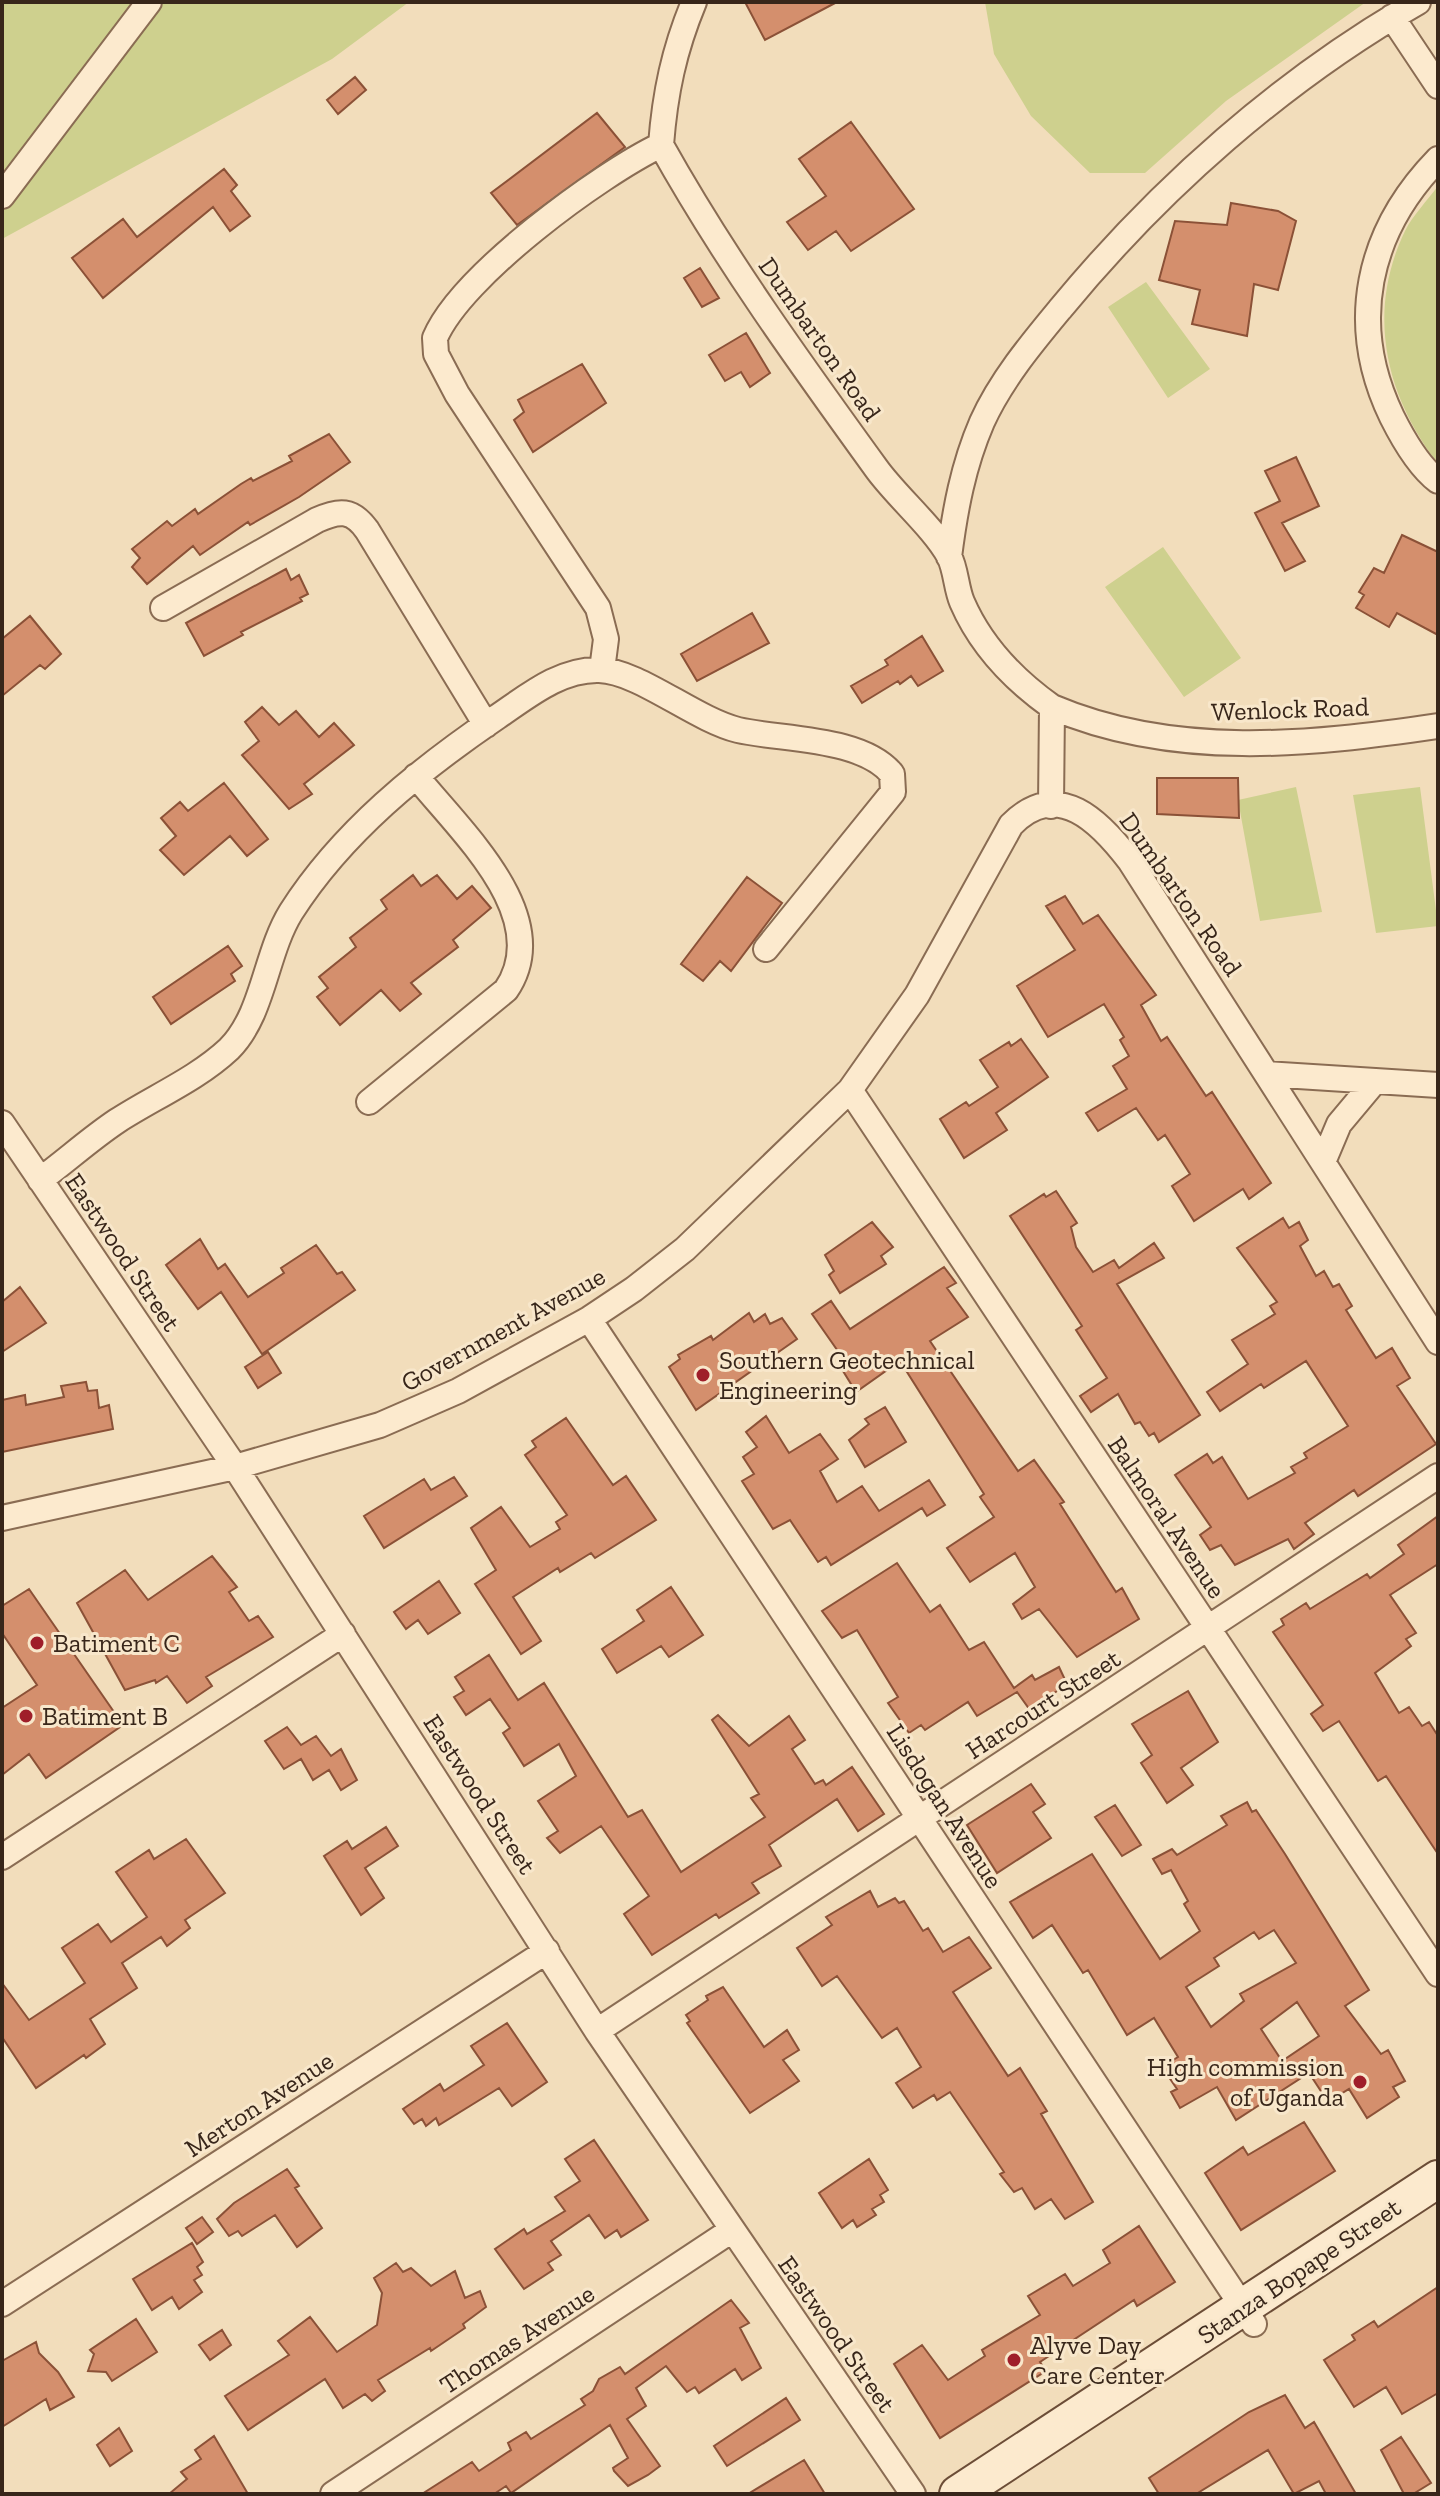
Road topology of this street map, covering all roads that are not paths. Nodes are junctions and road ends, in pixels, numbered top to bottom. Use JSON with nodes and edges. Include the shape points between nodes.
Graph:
{"nodes":[{"id":1,"x":149,"y":2,"type":"edge"},
{"id":2,"x":694,"y":2,"type":"edge"},
{"id":3,"x":1418,"y":2,"type":"edge"},
{"id":4,"x":1392,"y":17,"type":"junction"},
{"id":5,"x":1438,"y":86,"type":"edge"},
{"id":6,"x":661,"y":145,"type":"junction"},
{"id":7,"x":1438,"y":159,"type":"edge"},
{"id":8,"x":2,"y":196,"type":"edge"},
{"id":9,"x":1438,"y":481,"type":"edge"},
{"id":10,"x":949,"y":557,"type":"junction"},
{"id":11,"x":163,"y":608,"type":"dead end"},
{"id":12,"x":602,"y":670,"type":"junction"},
{"id":13,"x":1052,"y":707,"type":"junction"},
{"id":14,"x":486,"y":725,"type":"junction"},
{"id":15,"x":1438,"y":726,"type":"edge"},
{"id":16,"x":416,"y":776,"type":"junction"},
{"id":17,"x":1051,"y":806,"type":"junction"},
{"id":18,"x":766,"y":949,"type":"dead end"},
{"id":19,"x":1267,"y":1074,"type":"junction"},
{"id":20,"x":1375,"y":1081,"type":"junction"},
{"id":21,"x":1438,"y":1085,"type":"edge"},
{"id":22,"x":850,"y":1090,"type":"junction"},
{"id":23,"x":369,"y":1102,"type":"dead end"},
{"id":24,"x":2,"y":1123,"type":"edge"},
{"id":25,"x":1323,"y":1162,"type":"junction"},
{"id":26,"x":40,"y":1180,"type":"junction"},
{"id":27,"x":589,"y":1319,"type":"junction"},
{"id":28,"x":1438,"y":1342,"type":"edge"},
{"id":29,"x":235,"y":1467,"type":"junction"},
{"id":30,"x":1438,"y":1476,"type":"edge"},
{"id":31,"x":2,"y":1518,"type":"edge"},
{"id":32,"x":1208,"y":1630,"type":"junction"},
{"id":33,"x":343,"y":1634,"type":"junction"},
{"id":34,"x":919,"y":1818,"type":"junction"},
{"id":35,"x":2,"y":1857,"type":"edge"},
{"id":36,"x":547,"y":1951,"type":"junction"},
{"id":37,"x":1438,"y":1974,"type":"edge"},
{"id":38,"x":597,"y":2031,"type":"junction"},
{"id":39,"x":1438,"y":2179,"type":"edge"},
{"id":40,"x":1438,"y":2205,"type":"edge"},
{"id":41,"x":732,"y":2230,"type":"junction"},
{"id":42,"x":2,"y":2304,"type":"edge"},
{"id":43,"x":1249,"y":2316,"type":"junction"},
{"id":44,"x":333,"y":2494,"type":"edge"},
{"id":45,"x":913,"y":2494,"type":"edge"},
{"id":46,"x":958,"y":2494,"type":"edge"},
{"id":47,"x":999,"y":2494,"type":"edge"}],
"edges":[{"from":1,"to":8,"type":"street"},
{"from":2,"to":6,"type":"street","via":[[666,84]]},
{"from":3,"to":4,"type":"street"},
{"from":4,"to":5,"type":"street"},
{"from":4,"to":10,"type":"street","via":[[1255,114],[1135,223],[1022,355],[983,421],[965,468]]},
{"from":6,"to":10,"type":"street","name":"Dumbarton Road","via":[[773,321],[878,471]]},
{"from":6,"to":12,"type":"street","via":[[513,249],[470,290],[435,338],[436,354],[457,394],[598,608],[606,639]]},
{"from":7,"to":9,"type":"street","via":[[1400,205],[1386,234],[1370,277],[1367,308],[1372,355],[1388,408],[1402,437]]},
{"from":10,"to":13,"type":"street","name":"Dumbarton Road","via":[[964,606],[988,647],[1023,686]]},
{"from":11,"to":14,"type":"street","via":[[317,520],[347,512],[367,530]]},
{"from":12,"to":14,"type":"street","via":[[559,678]]},
{"from":12,"to":18,"type":"street","via":[[713,722],[837,745],[868,756],[892,774],[893,792]]},
{"from":13,"to":15,"type":"street","name":"Wenlock Road","via":[[1109,728],[1247,744]]},
{"from":13,"to":17,"type":"street"},
{"from":14,"to":16,"type":"street"},
{"from":16,"to":23,"type":"street","via":[[507,896],[517,916],[522,949],[506,990]]},
{"from":16,"to":26,"type":"street","via":[[392,794],[290,914],[249,1021],[231,1047]]},
{"from":17,"to":19,"type":"street","name":"Dumbarton Road","via":[[1092,816],[1110,835]]},
{"from":17,"to":22,"type":"street","name":"Government Avenue","via":[[1030,810],[1011,825],[917,995]]},
{"from":19,"to":20,"type":"street"},
{"from":19,"to":25,"type":"street","name":"Dumbarton Road"},
{"from":20,"to":21,"type":"street"},
{"from":20,"to":25,"type":"street","via":[[1347,1112]]},
{"from":22,"to":27,"type":"street","name":"Government Avenue","via":[[685,1249]]},
{"from":22,"to":32,"type":"street","name":"Balmoral Avenue"},
{"from":24,"to":26,"type":"street","name":"Eastwood Street"},
{"from":25,"to":28,"type":"street","name":"Dumbarton Road"},
{"from":26,"to":29,"type":"street","name":"Eastwood Street"},
{"from":27,"to":29,"type":"street","name":"Government Avenue","via":[[458,1391],[380,1425]]},
{"from":27,"to":34,"type":"street","name":"Lisdogan Avenue"},
{"from":29,"to":31,"type":"street","name":"Government Avenue"},
{"from":29,"to":33,"type":"street","name":"Eastwood Street"},
{"from":30,"to":32,"type":"street","name":"Harcourt Street"},
{"from":32,"to":34,"type":"street","name":"Harcourt Street"},
{"from":32,"to":37,"type":"street","name":"Balmoral Avenue"},
{"from":33,"to":35,"type":"street"},
{"from":33,"to":36,"type":"street","name":"Eastwood Street"},
{"from":34,"to":38,"type":"street","name":"Harcourt Street"},
{"from":34,"to":43,"type":"street","name":"Lisdogan Avenue"},
{"from":36,"to":38,"type":"street","name":"Eastwood Street"},
{"from":36,"to":42,"type":"street","name":"Merton Avenue"},
{"from":38,"to":41,"type":"street","name":"Eastwood Street"},
{"from":39,"to":43,"type":"main road","name":"Stanza Bopape Street"},
{"from":40,"to":43,"type":"main road","name":"Stanza Bopape Street"},
{"from":41,"to":44,"type":"street","name":"Thomas Avenue"},
{"from":41,"to":45,"type":"street","name":"Eastwood Street"},
{"from":43,"to":46,"type":"main road","name":"Stanza Bopape Street"},
{"from":43,"to":47,"type":"main road","name":"Stanza Bopape Street"}]}
